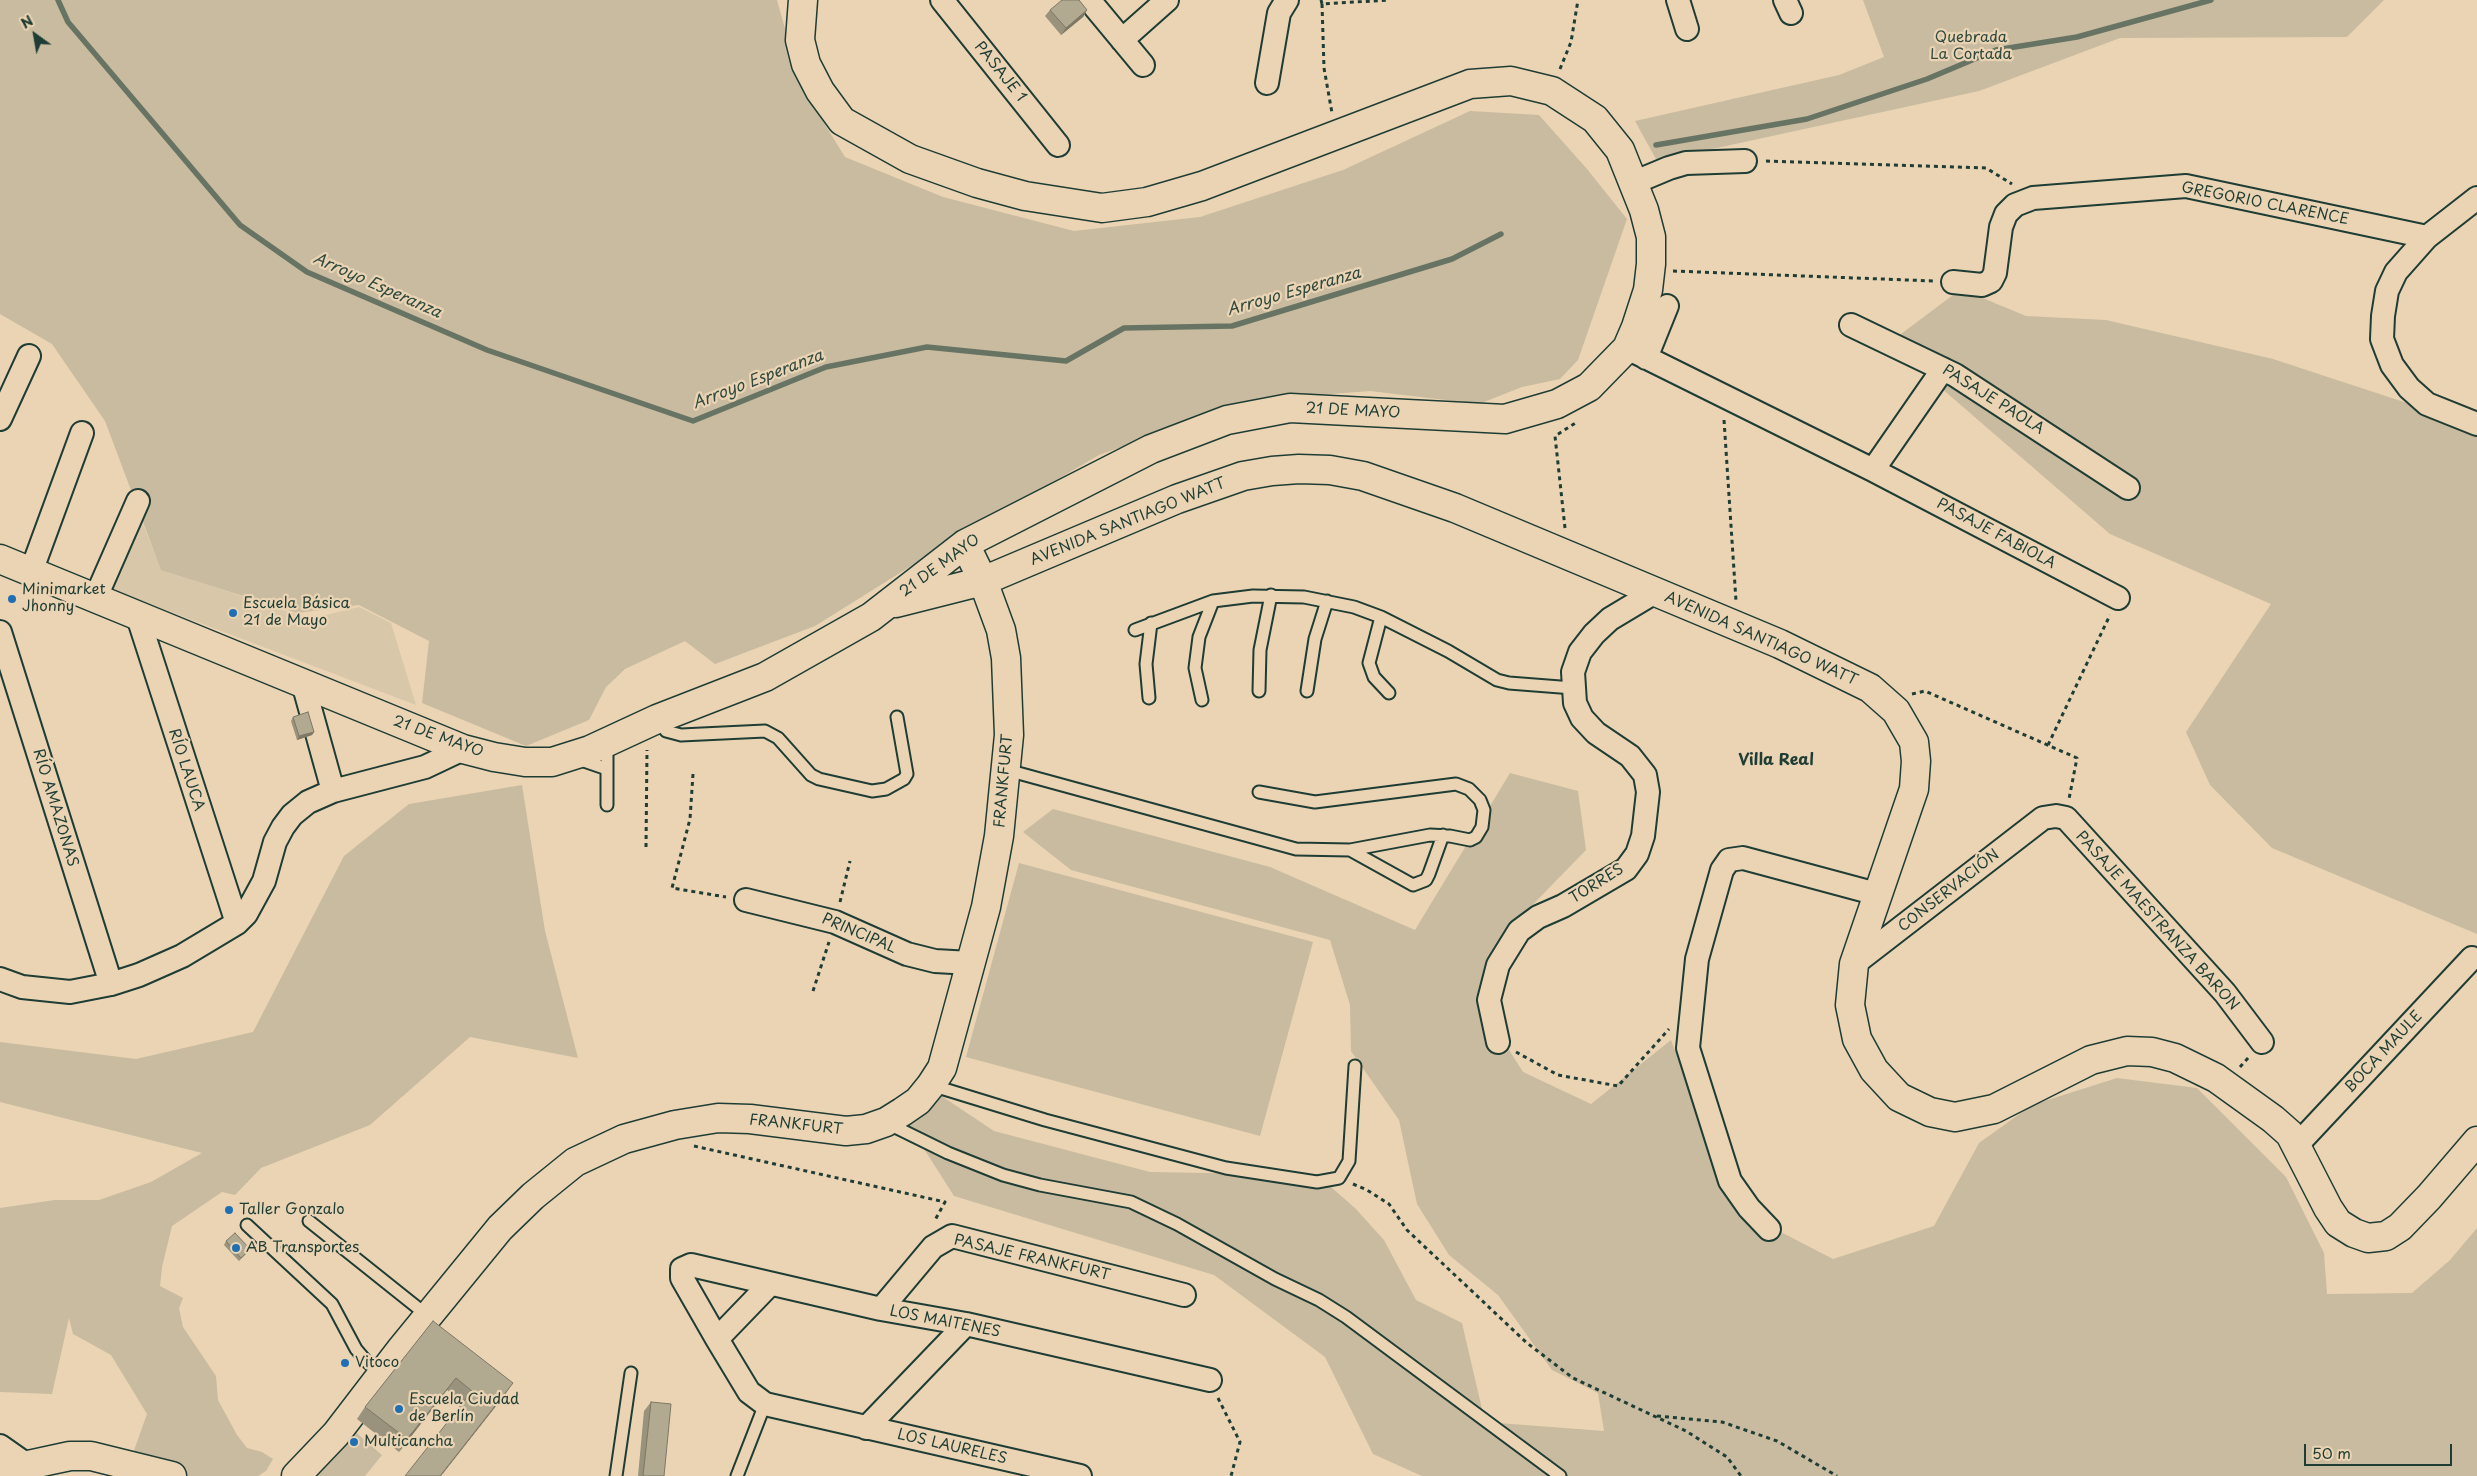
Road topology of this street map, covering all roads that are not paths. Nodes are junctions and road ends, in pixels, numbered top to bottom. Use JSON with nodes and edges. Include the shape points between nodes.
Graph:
{"nodes":[{"id":1,"x":803,"y":0,"type":"edge"},
{"id":2,"x":942,"y":0,"type":"edge"},
{"id":3,"x":1089,"y":0,"type":"edge"},
{"id":4,"x":1167,"y":0,"type":"edge"},
{"id":5,"x":1287,"y":0,"type":"edge"},
{"id":6,"x":1678,"y":0,"type":"edge"},
{"id":7,"x":1687,"y":29,"type":"dead end"},
{"id":8,"x":1122,"y":40,"type":"junction"},
{"id":9,"x":1143,"y":64,"type":"dead end"},
{"id":10,"x":1266,"y":84,"type":"dead end"},
{"id":11,"x":1058,"y":145,"type":"dead end"},
{"id":12,"x":1745,"y":161,"type":"road end"},
{"id":13,"x":1633,"y":183,"type":"junction"},
{"id":14,"x":2477,"y":198,"type":"edge"},
{"id":15,"x":2427,"y":236,"type":"junction"},
{"id":16,"x":1953,"y":282,"type":"road end"},
{"id":17,"x":1667,"y":306,"type":"dead end"},
{"id":18,"x":1851,"y":325,"type":"dead end"},
{"id":19,"x":1636,"y":353,"type":"junction"},
{"id":20,"x":29,"y":356,"type":"dead end"},
{"id":21,"x":1942,"y":369,"type":"junction"},
{"id":22,"x":0,"y":419,"type":"edge"},
{"id":23,"x":2477,"y":424,"type":"edge"},
{"id":24,"x":82,"y":433,"type":"dead end"},
{"id":25,"x":1873,"y":470,"type":"junction"},
{"id":26,"x":2128,"y":488,"type":"dead end"},
{"id":27,"x":138,"y":501,"type":"dead end"},
{"id":28,"x":965,"y":544,"type":"junction"},
{"id":29,"x":0,"y":559,"type":"edge"},
{"id":30,"x":31,"y":572,"type":"junction"},
{"id":31,"x":1625,"y":580,"type":"junction"},
{"id":32,"x":983,"y":581,"type":"junction"},
{"id":33,"x":1655,"y":592,"type":"junction"},
{"id":34,"x":1270,"y":595,"type":"junction"},
{"id":35,"x":2118,"y":598,"type":"road end"},
{"id":36,"x":95,"y":599,"type":"junction"},
{"id":37,"x":1213,"y":601,"type":"junction"},
{"id":38,"x":1327,"y":601,"type":"junction"},
{"id":39,"x":888,"y":605,"type":"junction"},
{"id":40,"x":138,"y":617,"type":"junction"},
{"id":41,"x":1381,"y":617,"type":"junction"},
{"id":42,"x":1610,"y":619,"type":"junction"},
{"id":43,"x":1151,"y":623,"type":"junction"},
{"id":44,"x":1135,"y":630,"type":"dead end"},
{"id":45,"x":0,"y":632,"type":"edge"},
{"id":46,"x":303,"y":683,"type":"junction"},
{"id":47,"x":1574,"y":688,"type":"junction"},
{"id":48,"x":1258,"y":691,"type":"dead end"},
{"id":49,"x":1307,"y":691,"type":"dead end"},
{"id":50,"x":1389,"y":693,"type":"dead end"},
{"id":51,"x":1150,"y":698,"type":"dead end"},
{"id":52,"x":1202,"y":700,"type":"dead end"},
{"id":53,"x":897,"y":717,"type":"dead end"},
{"id":54,"x":652,"y":722,"type":"junction"},
{"id":55,"x":463,"y":749,"type":"junction"},
{"id":56,"x":607,"y":756,"type":"dead end"},
{"id":57,"x":572,"y":757,"type":"junction"},
{"id":58,"x":607,"y":769,"type":"junction"},
{"id":59,"x":1007,"y":770,"type":"junction"},
{"id":60,"x":333,"y":791,"type":"junction"},
{"id":61,"x":1259,"y":792,"type":"dead end"},
{"id":62,"x":607,"y":805,"type":"dead end"},
{"id":63,"x":2043,"y":818,"type":"joint"},
{"id":64,"x":1442,"y":835,"type":"junction"},
{"id":65,"x":1350,"y":850,"type":"junction"},
{"id":66,"x":1877,"y":894,"type":"junction"},
{"id":67,"x":746,"y":900,"type":"road end"},
{"id":68,"x":237,"y":923,"type":"junction"},
{"id":69,"x":2472,"y":958,"type":"dead end"},
{"id":70,"x":972,"y":963,"type":"junction"},
{"id":71,"x":1854,"y":964,"type":"junction"},
{"id":72,"x":0,"y":979,"type":"edge"},
{"id":73,"x":111,"y":984,"type":"junction"},
{"id":74,"x":1498,"y":1042,"type":"road end"},
{"id":75,"x":2262,"y":1042,"type":"road end"},
{"id":76,"x":1356,"y":1066,"type":"dead end"},
{"id":77,"x":931,"y":1085,"type":"junction"},
{"id":78,"x":886,"y":1122,"type":"junction"},
{"id":79,"x":2477,"y":1141,"type":"edge"},
{"id":80,"x":2297,"y":1146,"type":"junction"},
{"id":81,"x":309,"y":1221,"type":"dead end"},
{"id":82,"x":247,"y":1224,"type":"dead end"},
{"id":83,"x":1769,"y":1229,"type":"dead end"},
{"id":84,"x":682,"y":1269,"type":"joint"},
{"id":85,"x":770,"y":1284,"type":"junction"},
{"id":86,"x":1184,"y":1295,"type":"dead end"},
{"id":87,"x":881,"y":1309,"type":"junction"},
{"id":88,"x":428,"y":1316,"type":"junction"},
{"id":89,"x":966,"y":1324,"type":"junction"},
{"id":90,"x":716,"y":1340,"type":"junction"},
{"id":91,"x":631,"y":1373,"type":"dead end"},
{"id":92,"x":382,"y":1374,"type":"junction"},
{"id":93,"x":1210,"y":1380,"type":"road end"},
{"id":94,"x":765,"y":1404,"type":"junction"},
{"id":95,"x":866,"y":1428,"type":"junction"},
{"id":96,"x":0,"y":1446,"type":"edge"},
{"id":97,"x":27,"y":1465,"type":"junction"},
{"id":98,"x":0,"y":1471,"type":"edge"},
{"id":99,"x":1069,"y":1475,"type":"edge"},
{"id":100,"x":172,"y":1476,"type":"edge"},
{"id":101,"x":296,"y":1476,"type":"edge"},
{"id":102,"x":616,"y":1476,"type":"edge"},
{"id":103,"x":737,"y":1476,"type":"edge"},
{"id":104,"x":1560,"y":1476,"type":"edge"}],
"edges":[{"from":1,"to":13,"type":"street","name":"21 DE MAYO","via":[[800,40],[806,64],[842,122],[910,159],[1025,196],[1102,208],[1147,202],[1202,186],[1470,84],[1511,81],[1552,91],[1595,119],[1620,150]]},
{"from":2,"to":11,"type":"street","name":"PASAJE 1"},
{"from":3,"to":8,"type":"street"},
{"from":4,"to":8,"type":"street"},
{"from":5,"to":10,"type":"street","via":[[1279,13]]},
{"from":6,"to":7,"type":"street"},
{"from":8,"to":9,"type":"street"},
{"from":12,"to":13,"type":"street","via":[[1686,163]]},
{"from":13,"to":19,"type":"street","name":"21 DE MAYO","via":[[1651,237],[1648,290]]},
{"from":14,"to":15,"type":"street"},
{"from":15,"to":16,"type":"street","name":"GREGORIO CLARENCE","via":[[2186,186],[2033,198],[2015,204],[2006,214],[1991,280],[1982,285]]},
{"from":15,"to":23,"type":"street","via":[[2408,256],[2387,292],[2382,339],[2392,365],[2427,404]]},
{"from":17,"to":19,"type":"street","name":"21 DE MAYO"},
{"from":18,"to":21,"type":"street","name":"PASAJE PAOLA"},
{"from":19,"to":25,"type":"street","name":"PASAJE FABIOLA"},
{"from":19,"to":28,"type":"street","name":"21 DE MAYO","via":[[1557,404],[1505,419],[1290,408],[1227,420],[1151,449]]},
{"from":20,"to":22,"type":"street"},
{"from":21,"to":25,"type":"street"},
{"from":21,"to":26,"type":"street","name":"PASAJE PAOLA"},
{"from":24,"to":30,"type":"street"},
{"from":25,"to":35,"type":"street","name":"PASAJE FABIOLA"},
{"from":27,"to":36,"type":"street"},
{"from":28,"to":32,"type":"street","name":"FRANKFURT"},
{"from":28,"to":39,"type":"street","name":"21 DE MAYO"},
{"from":29,"to":30,"type":"street","name":"21 DE MAYO"},
{"from":30,"to":36,"type":"street","name":"21 DE MAYO"},
{"from":31,"to":32,"type":"street","name":"AVENIDA SANTIAGO WATT","via":[[1455,508],[1364,476],[1330,470],[1290,470],[1243,476],[1212,486]]},
{"from":31,"to":33,"type":"street","name":"AVENIDA SANTIAGO WATT"},
{"from":31,"to":42,"type":"street","name":"TORRES"},
{"from":32,"to":39,"type":"street","name":"AVENIDA SANTIAGO WATT"},
{"from":32,"to":59,"type":"street","name":"FRANKFURT","via":[[1001,630],[1006,658]]},
{"from":33,"to":42,"type":"street","name":"TORRES"},
{"from":33,"to":66,"type":"street","name":"AVENIDA SANTIAGO WATT","via":[[1848,677],[1870,688],[1896,711],[1914,742],[1914,790],[1894,855]]},
{"from":34,"to":37,"type":"lane"},
{"from":34,"to":38,"type":"lane"},
{"from":34,"to":48,"type":"lane","via":[[1260,650]]},
{"from":36,"to":40,"type":"street","name":"21 DE MAYO"},
{"from":37,"to":43,"type":"lane"},
{"from":37,"to":52,"type":"lane","via":[[1199,636],[1195,668]]},
{"from":38,"to":41,"type":"lane"},
{"from":38,"to":49,"type":"lane"},
{"from":39,"to":54,"type":"street","name":"21 DE MAYO","via":[[846,633],[765,677]]},
{"from":40,"to":46,"type":"street","name":"21 DE MAYO"},
{"from":40,"to":68,"type":"street","name":"RÍO LAUCA"},
{"from":41,"to":47,"type":"lane","via":[[1497,680]]},
{"from":41,"to":50,"type":"lane","via":[[1369,662],[1374,677]]},
{"from":42,"to":47,"type":"street","name":"TORRES","via":[[1580,652],[1573,672]]},
{"from":43,"to":44,"type":"lane"},
{"from":43,"to":51,"type":"lane","via":[[1146,664]]},
{"from":45,"to":73,"type":"street","name":"RÍO AMAZONAS"},
{"from":46,"to":55,"type":"street","name":"21 DE MAYO"},
{"from":46,"to":60,"type":"street"},
{"from":47,"to":74,"type":"street","name":"TORRES","via":[[1575,704],[1582,718],[1596,733],[1630,756],[1645,774],[1648,792],[1644,836],[1626,869],[1538,917],[1519,931],[1498,964],[1489,1000]]},
{"from":53,"to":54,"type":"lane","via":[[907,774],[886,789],[872,791],[811,775],[778,738],[765,731],[680,735]]},
{"from":54,"to":57,"type":"street","name":"21 DE MAYO"},
{"from":55,"to":57,"type":"street","name":"21 DE MAYO","via":[[525,762],[552,762]]},
{"from":55,"to":60,"type":"street","via":[[404,774]]},
{"from":56,"to":58,"type":"lane"},
{"from":57,"to":58,"type":"lane"},
{"from":58,"to":62,"type":"lane"},
{"from":59,"to":65,"type":"lane","via":[[1296,849]]},
{"from":59,"to":70,"type":"street","name":"FRANKFURT","via":[[999,836]]},
{"from":60,"to":68,"type":"street","via":[[308,802],[283,827],[253,904]]},
{"from":61,"to":64,"type":"lane","via":[[1314,802],[1446,784],[1469,789],[1480,800],[1484,810],[1480,832],[1470,840]]},
{"from":63,"to":71,"type":"street","name":"CONSERVACIÓN"},
{"from":63,"to":75,"type":"street","name":"PASAJE MAESTRANZA BARON","via":[[2066,818],[2225,993]]},
{"from":64,"to":65,"type":"lane"},
{"from":64,"to":65,"type":"lane","via":[[1426,880],[1413,885]]},
{"from":66,"to":71,"type":"street","name":"AVENIDA SANTIAGO WATT"},
{"from":66,"to":83,"type":"street","via":[[1743,858],[1729,860],[1722,870],[1697,960],[1688,1048],[1730,1181]]},
{"from":67,"to":70,"type":"street","name":"PRINCIPAL","via":[[835,922],[907,954],[935,961]]},
{"from":68,"to":73,"type":"street","via":[[182,956]]},
{"from":69,"to":80,"type":"street","name":"BOCA MAULE"},
{"from":70,"to":77,"type":"street","name":"FRANKFURT","via":[[942,1068]]},
{"from":71,"to":80,"type":"street","name":"AVENIDA SANTIAGO WATT","via":[[1850,1005],[1857,1039],[1874,1070],[1899,1097],[1930,1112],[1955,1117],[1994,1109],[2091,1060],[2127,1051],[2152,1052],[2175,1058],[2224,1084],[2273,1118]]},
{"from":72,"to":73,"type":"street","via":[[44,991],[70,992]]},
{"from":76,"to":77,"type":"lane","via":[[1349,1161],[1339,1178],[1317,1182],[1226,1168],[1045,1120]]},
{"from":77,"to":78,"type":"street","name":"FRANKFURT","via":[[918,1101]]},
{"from":78,"to":88,"type":"street","name":"FRANKFURT","via":[[846,1131],[718,1118],[624,1138],[575,1162],[516,1211]]},
{"from":78,"to":104,"type":"lane","via":[[948,1153],[1003,1175],[1130,1202],[1162,1216],[1346,1317]]},
{"from":79,"to":80,"type":"street","name":"AVENIDA SANTIAGO WATT","via":[[2400,1227],[2386,1236],[2368,1238],[2338,1223]]},
{"from":81,"to":88,"type":"lane"},
{"from":82,"to":92,"type":"lane","via":[[332,1304],[356,1349]]},
{"from":84,"to":85,"type":"street","name":"LOS MAITENES","via":[[691,1265]]},
{"from":84,"to":90,"type":"street","name":"LOS LAURELES","via":[[682,1278]]},
{"from":85,"to":87,"type":"street","name":"LOS MAITENES"},
{"from":85,"to":90,"type":"street"},
{"from":86,"to":87,"type":"street","name":"PASAJE FRANKFURT","via":[[958,1237],[945,1238],[933,1247]]},
{"from":87,"to":89,"type":"street","name":"LOS MAITENES"},
{"from":88,"to":92,"type":"street","name":"FRANKFURT"},
{"from":89,"to":93,"type":"street","name":"LOS MAITENES"},
{"from":89,"to":95,"type":"street","name":"LOS LAURELES"},
{"from":90,"to":94,"type":"street","name":"LOS LAURELES","via":[[749,1392]]},
{"from":91,"to":102,"type":"lane"},
{"from":92,"to":101,"type":"street","name":"FRANKFURT","via":[[336,1434]]},
{"from":94,"to":95,"type":"street","name":"LOS LAURELES"},
{"from":94,"to":103,"type":"lane"},
{"from":95,"to":99,"type":"street","name":"LOS LAURELES"},
{"from":96,"to":97,"type":"street"},
{"from":97,"to":98,"type":"street"},
{"from":97,"to":100,"type":"street","via":[[70,1456],[91,1456]]}]}
